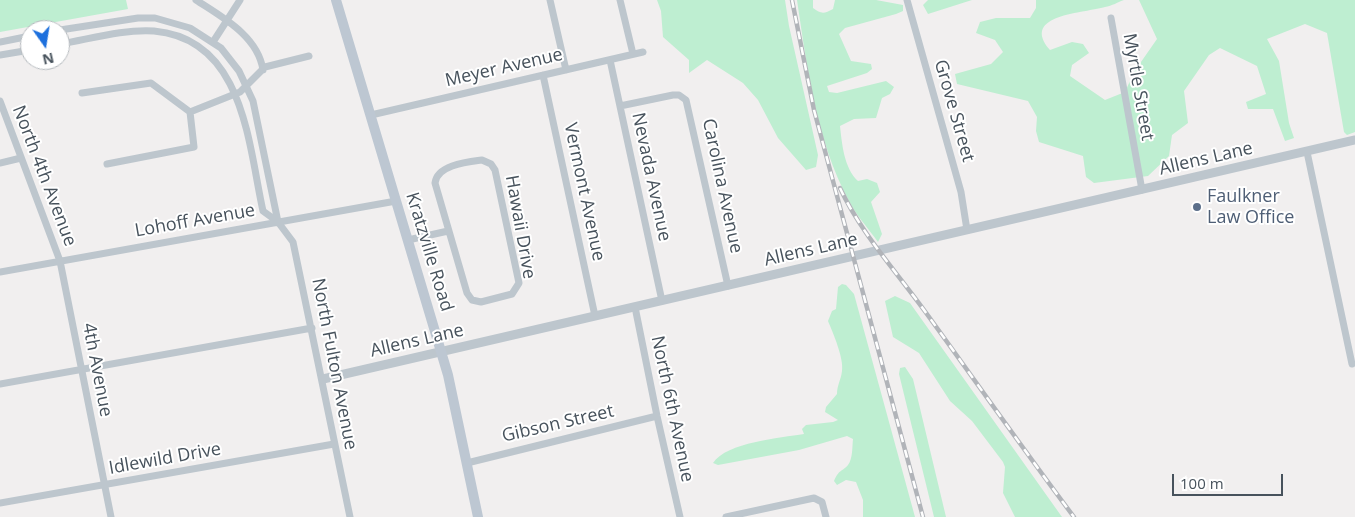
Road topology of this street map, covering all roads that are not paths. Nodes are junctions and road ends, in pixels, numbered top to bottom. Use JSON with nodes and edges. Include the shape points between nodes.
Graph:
{"nodes":[{"id":1,"x":196,"y":0,"type":"edge"},
{"id":2,"x":240,"y":0,"type":"edge"},
{"id":3,"x":336,"y":0,"type":"edge"},
{"id":4,"x":550,"y":0,"type":"edge"},
{"id":5,"x":620,"y":0,"type":"edge"},
{"id":6,"x":907,"y":0,"type":"edge"},
{"id":7,"x":1111,"y":18,"type":"dead end"},
{"id":8,"x":227,"y":21,"type":"junction"},
{"id":9,"x":70,"y":28,"type":"edge"},
{"id":10,"x":20,"y":38,"type":"edge"},
{"id":11,"x":0,"y":42,"type":"edge"},
{"id":12,"x":70,"y":42,"type":"edge"},
{"id":13,"x":213,"y":42,"type":"junction"},
{"id":14,"x":20,"y":52,"type":"edge"},
{"id":15,"x":643,"y":52,"type":"dead end"},
{"id":16,"x":633,"y":54,"type":"junction"},
{"id":17,"x":0,"y":56,"type":"edge"},
{"id":18,"x":309,"y":56,"type":"dead end"},
{"id":19,"x":610,"y":60,"type":"junction"},
{"id":20,"x":263,"y":70,"type":"junction"},
{"id":21,"x":566,"y":70,"type":"junction"},
{"id":22,"x":543,"y":75,"type":"junction"},
{"id":23,"x":247,"y":85,"type":"junction"},
{"id":24,"x":82,"y":93,"type":"dead end"},
{"id":25,"x":236,"y":94,"type":"junction"},
{"id":26,"x":0,"y":101,"type":"edge"},
{"id":27,"x":620,"y":106,"type":"junction"},
{"id":28,"x":190,"y":112,"type":"junction"},
{"id":29,"x":371,"y":115,"type":"junction"},
{"id":30,"x":1355,"y":140,"type":"edge"},
{"id":31,"x":1307,"y":152,"type":"junction"},
{"id":32,"x":21,"y":158,"type":"junction"},
{"id":33,"x":0,"y":163,"type":"edge"},
{"id":34,"x":108,"y":164,"type":"dead end"},
{"id":35,"x":1142,"y":190,"type":"junction"},
{"id":36,"x":396,"y":201,"type":"junction"},
{"id":37,"x":278,"y":222,"type":"junction"},
{"id":38,"x":448,"y":230,"type":"junction"},
{"id":39,"x":967,"y":230,"type":"junction"},
{"id":40,"x":408,"y":240,"type":"junction"},
{"id":41,"x":60,"y":262,"type":"junction"},
{"id":42,"x":0,"y":272,"type":"edge"},
{"id":43,"x":728,"y":286,"type":"junction"},
{"id":44,"x":662,"y":301,"type":"junction"},
{"id":45,"x":635,"y":307,"type":"junction"},
{"id":46,"x":595,"y":316,"type":"junction"},
{"id":47,"x":312,"y":328,"type":"junction"},
{"id":48,"x":441,"y":352,"type":"junction"},
{"id":49,"x":1352,"y":364,"type":"dead end"},
{"id":50,"x":82,"y":369,"type":"junction"},
{"id":51,"x":323,"y":379,"type":"junction"},
{"id":52,"x":0,"y":384,"type":"edge"},
{"id":53,"x":656,"y":416,"type":"junction"},
{"id":54,"x":334,"y":444,"type":"junction"},
{"id":55,"x":467,"y":463,"type":"junction"},
{"id":56,"x":105,"y":485,"type":"junction"},
{"id":57,"x":0,"y":503,"type":"edge"},
{"id":58,"x":111,"y":517,"type":"edge"},
{"id":59,"x":350,"y":517,"type":"edge"},
{"id":60,"x":478,"y":517,"type":"edge"},
{"id":61,"x":680,"y":517,"type":"edge"},
{"id":62,"x":726,"y":517,"type":"edge"},
{"id":63,"x":826,"y":517,"type":"edge"}],
"edges":[{"from":1,"to":8,"type":"street"},
{"from":2,"to":8,"type":"street"},
{"from":3,"to":29,"type":"main road","name":"Kratzville Road"},
{"from":4,"to":21,"type":"street"},
{"from":5,"to":16,"type":"street"},
{"from":6,"to":39,"type":"street","name":"Grove Street","via":[[961,192]]},
{"from":7,"to":35,"type":"street","name":"Myrtle Street"},
{"from":8,"to":13,"type":"street"},
{"from":8,"to":20,"type":"street","via":[[254,46]]},
{"from":9,"to":13,"type":"street","via":[[155,18],[179,23]]},
{"from":10,"to":11,"type":"street"},
{"from":12,"to":25,"type":"street","name":"North Fulton Avenue","via":[[138,31],[169,34],[196,46],[212,58]]},
{"from":13,"to":23,"type":"street","via":[[230,57]]},
{"from":14,"to":17,"type":"street"},
{"from":15,"to":16,"type":"street","name":"Meyer Avenue"},
{"from":16,"to":19,"type":"street","name":"Meyer Avenue"},
{"from":18,"to":20,"type":"street"},
{"from":19,"to":21,"type":"street","name":"Meyer Avenue"},
{"from":19,"to":27,"type":"street","name":"Nevada Avenue"},
{"from":20,"to":23,"type":"street"},
{"from":21,"to":22,"type":"street","name":"Meyer Avenue"},
{"from":22,"to":29,"type":"street","name":"Meyer Avenue"},
{"from":22,"to":46,"type":"street","name":"Vermont Avenue"},
{"from":23,"to":25,"type":"street"},
{"from":23,"to":37,"type":"street"},
{"from":24,"to":28,"type":"street","via":[[151,83]]},
{"from":25,"to":28,"type":"street"},
{"from":25,"to":37,"type":"street","name":"North Fulton Avenue","via":[[262,211]]},
{"from":26,"to":32,"type":"street","name":"North 4th Avenue"},
{"from":27,"to":43,"type":"street","name":"Carolina Avenue","via":[[673,95],[688,102]]},
{"from":27,"to":44,"type":"street","name":"Nevada Avenue"},
{"from":28,"to":34,"type":"street","via":[[194,147]]},
{"from":29,"to":36,"type":"main road","name":"Kratzville Road"},
{"from":30,"to":31,"type":"street","name":"Allens Lane"},
{"from":31,"to":35,"type":"street","name":"Allens Lane"},
{"from":31,"to":49,"type":"street"},
{"from":32,"to":33,"type":"street"},
{"from":32,"to":41,"type":"street","name":"North 4th Avenue"},
{"from":35,"to":39,"type":"street","name":"Allens Lane"},
{"from":36,"to":37,"type":"street","name":"Lohoff Avenue"},
{"from":36,"to":40,"type":"main road","name":"Kratzville Road"},
{"from":37,"to":41,"type":"street","name":"Lohoff Avenue"},
{"from":37,"to":47,"type":"street","name":"North Fulton Avenue","via":[[293,242]]},
{"from":38,"to":38,"type":"street","name":"Hawaii Drive","via":[[472,300],[481,302],[514,292],[518,280],[495,170],[491,164],[477,161],[438,173],[435,183]]},
{"from":38,"to":40,"type":"street"},
{"from":39,"to":43,"type":"street","name":"Allens Lane"},
{"from":40,"to":48,"type":"main road","name":"Kratzville Road"},
{"from":41,"to":42,"type":"street","name":"Lohoff Avenue"},
{"from":41,"to":50,"type":"street","name":"4th Avenue"},
{"from":43,"to":44,"type":"street","name":"Allens Lane"},
{"from":44,"to":45,"type":"street","name":"Allens Lane"},
{"from":45,"to":46,"type":"street","name":"Allens Lane"},
{"from":45,"to":53,"type":"street","name":"North 6th Avenue"},
{"from":46,"to":48,"type":"street","name":"Allens Lane"},
{"from":47,"to":50,"type":"street"},
{"from":47,"to":51,"type":"street","name":"North Fulton Avenue"},
{"from":48,"to":51,"type":"street","name":"Allens Lane"},
{"from":48,"to":55,"type":"main road","name":"Kratzville Road"},
{"from":50,"to":52,"type":"street"},
{"from":50,"to":56,"type":"street","name":"4th Avenue"},
{"from":51,"to":54,"type":"street","name":"North Fulton Avenue"},
{"from":53,"to":55,"type":"street","name":"Gibson Street"},
{"from":53,"to":61,"type":"street","name":"North 6th Avenue"},
{"from":54,"to":56,"type":"street","name":"Idlewild Drive"},
{"from":54,"to":59,"type":"street","name":"North Fulton Avenue"},
{"from":55,"to":60,"type":"main road","name":"Kratzville Road"},
{"from":56,"to":57,"type":"street","name":"Idlewild Drive"},
{"from":56,"to":58,"type":"street"},
{"from":62,"to":63,"type":"street","via":[[816,498],[822,502]]}]}
